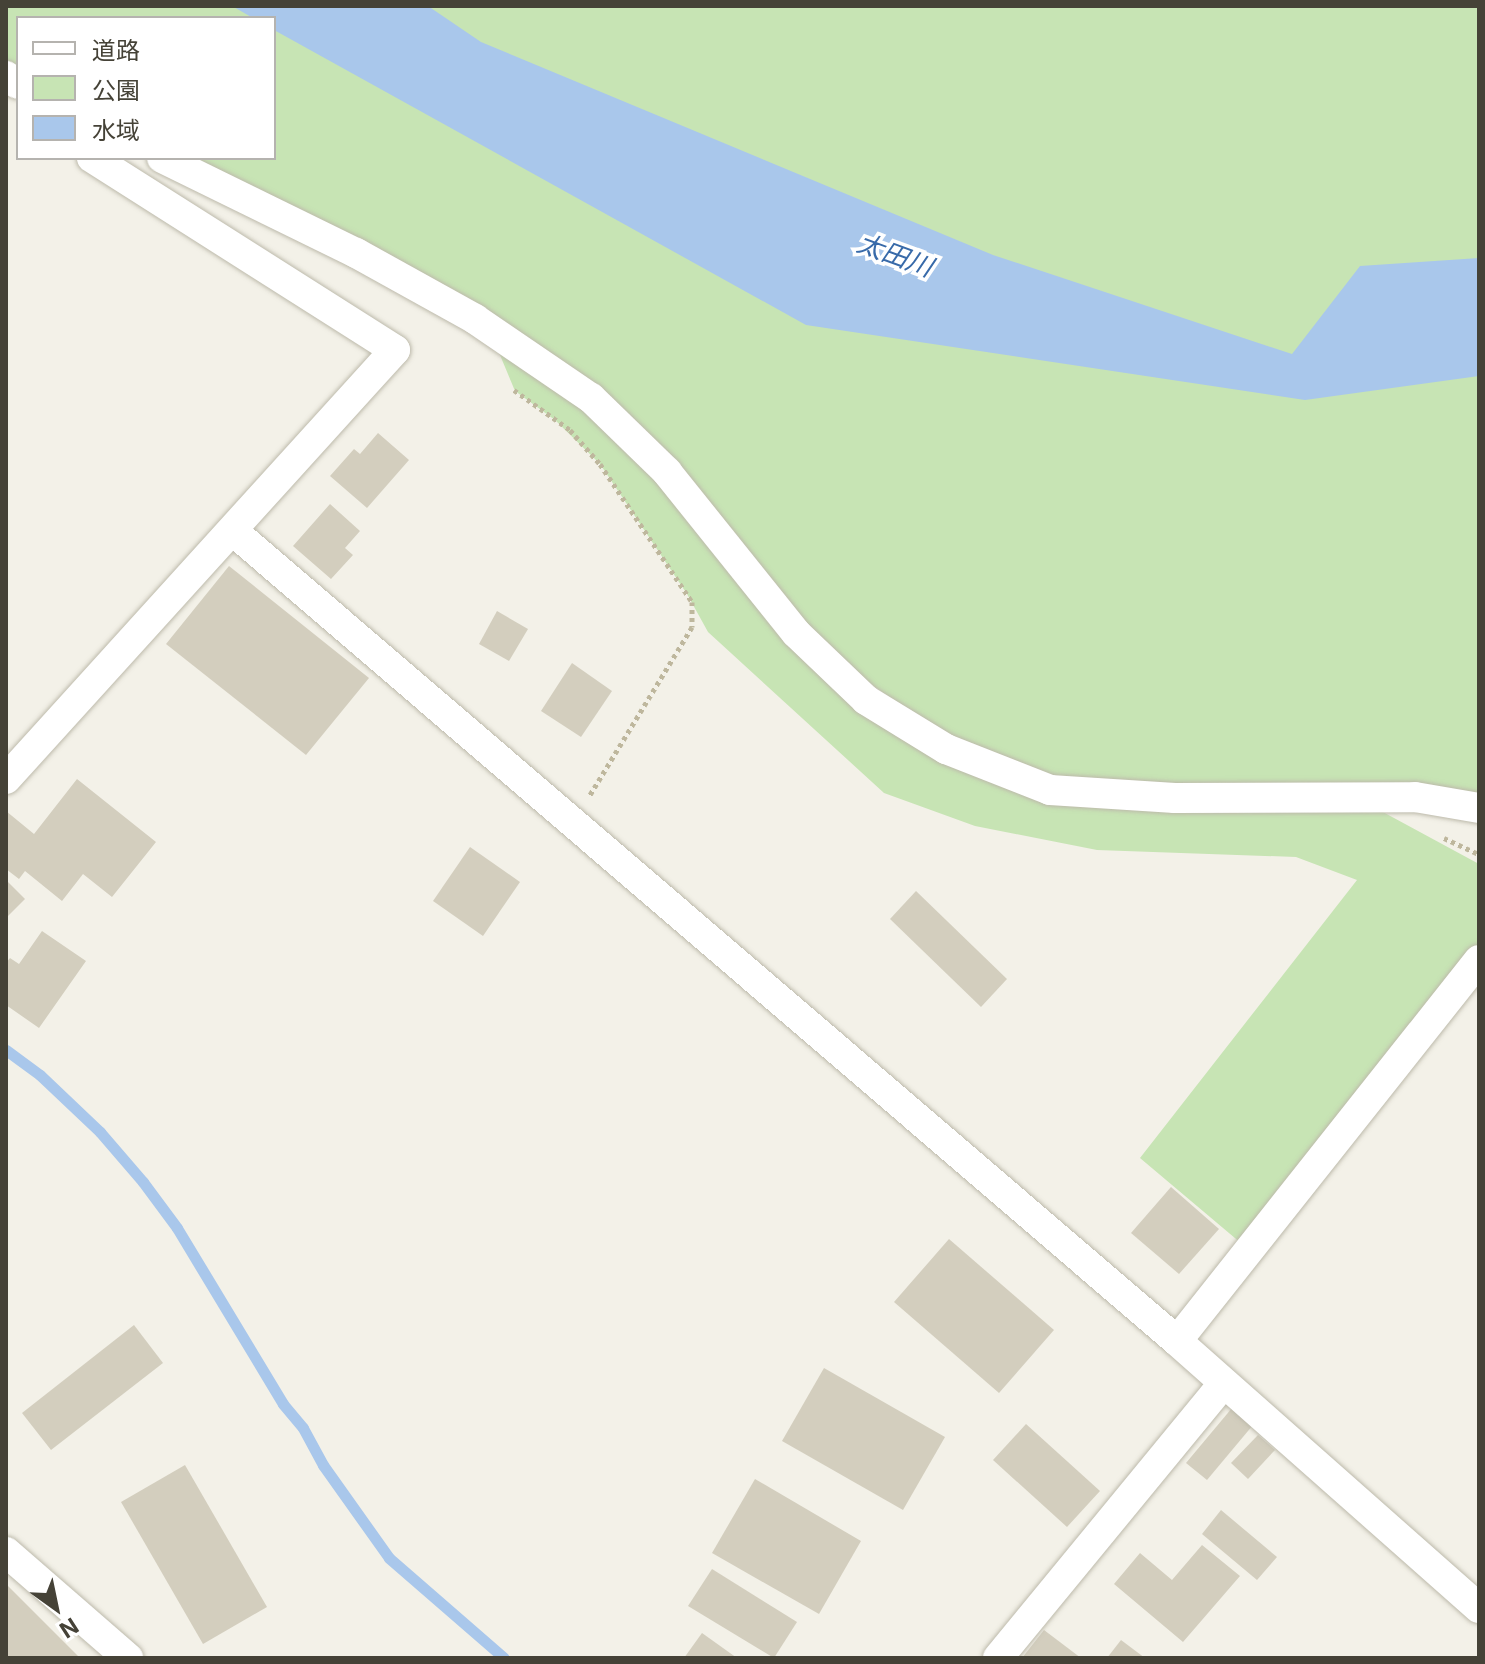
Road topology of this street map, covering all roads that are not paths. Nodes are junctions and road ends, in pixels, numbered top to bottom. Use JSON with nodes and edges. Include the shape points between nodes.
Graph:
{"nodes":[{"id":1,"x":95,"y":160,"type":"edge"},
{"id":2,"x":166,"y":160,"type":"edge"},
{"id":3,"x":233,"y":531,"type":"junction"},
{"id":4,"x":6,"y":779,"type":"edge"},
{"id":5,"x":1479,"y":808,"type":"edge"},
{"id":6,"x":1479,"y":960,"type":"edge"},
{"id":7,"x":1177,"y":1341,"type":"junction"},
{"id":8,"x":1223,"y":1384,"type":"junction"},
{"id":9,"x":6,"y":1552,"type":"edge"},
{"id":10,"x":1479,"y":1608,"type":"edge"},
{"id":11,"x":128,"y":1658,"type":"edge"},
{"id":12,"x":998,"y":1658,"type":"edge"}],
"edges":[{"from":1,"to":3,"type":"street","via":[[395,350]]},
{"from":2,"to":5,"type":"street","via":[[356,253],[475,319],[591,398],[667,472],[796,633],[866,700],[946,749],[1050,790],[1175,798],[1415,797]]},
{"from":3,"to":4,"type":"street"},
{"from":3,"to":7,"type":"street"},
{"from":6,"to":7,"type":"street"},
{"from":7,"to":8,"type":"street"},
{"from":8,"to":10,"type":"street"},
{"from":8,"to":12,"type":"street"},
{"from":9,"to":11,"type":"street"}]}
